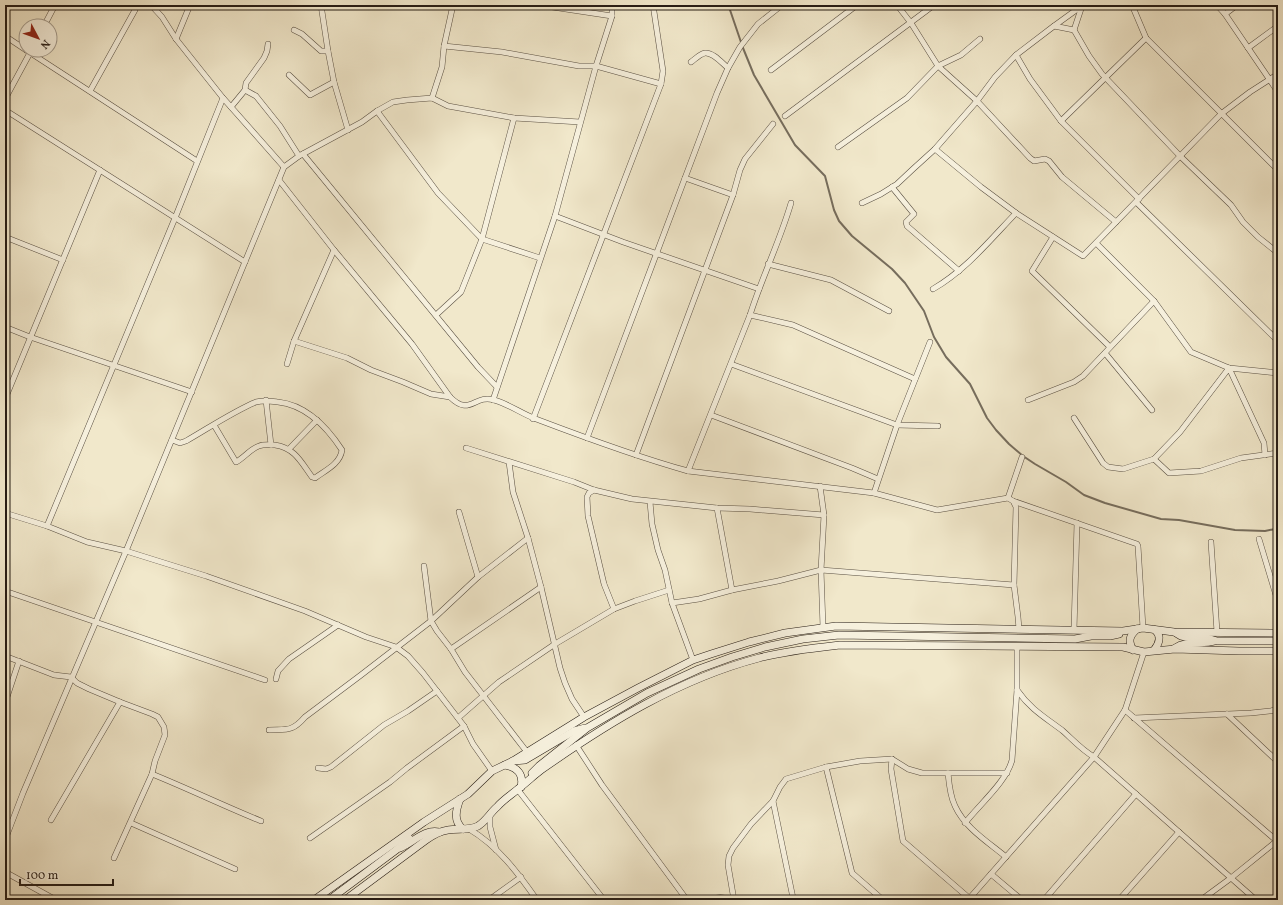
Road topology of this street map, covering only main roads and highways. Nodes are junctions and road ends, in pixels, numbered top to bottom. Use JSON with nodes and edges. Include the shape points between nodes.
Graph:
{"nodes":[{"id":1,"x":1140,"y":628,"type":"junction"},
{"id":2,"x":1155,"y":630,"type":"junction"},
{"id":3,"x":1123,"y":631,"type":"junction"},
{"id":4,"x":1174,"y":632,"type":"junction"},
{"id":5,"x":1278,"y":633,"type":"edge"},
{"id":6,"x":1076,"y":638,"type":"junction"},
{"id":7,"x":1217,"y":641,"type":"junction"},
{"id":8,"x":1278,"y":641,"type":"edge"},
{"id":9,"x":1123,"y":647,"type":"junction"},
{"id":10,"x":1175,"y":649,"type":"junction"},
{"id":11,"x":1134,"y":650,"type":"junction"},
{"id":12,"x":1154,"y":650,"type":"junction"},
{"id":13,"x":1278,"y":651,"type":"edge"},
{"id":14,"x":587,"y":728,"type":"junction"},
{"id":15,"x":513,"y":760,"type":"junction"},
{"id":16,"x":505,"y":765,"type":"junction"},
{"id":17,"x":528,"y":781,"type":"junction"},
{"id":18,"x":520,"y":788,"type":"junction"},
{"id":19,"x":460,"y":799,"type":"junction"},
{"id":20,"x":435,"y":815,"type":"junction"},
{"id":21,"x":466,"y":829,"type":"junction"},
{"id":22,"x":439,"y":832,"type":"junction"},
{"id":23,"x":396,"y":850,"type":"junction"},
{"id":24,"x":314,"y":900,"type":"edge"},
{"id":25,"x":328,"y":900,"type":"edge"},
{"id":26,"x":345,"y":900,"type":"edge"}],
"edges":[{"from":1,"to":2,"type":"main road"},
{"from":1,"to":3,"type":"main road"},
{"from":1,"to":11,"type":"main road","via":[[1130,638]]},
{"from":2,"to":4,"type":"main road"},
{"from":2,"to":12,"type":"main road","via":[[1160,636]]},
{"from":3,"to":6,"type":"main road","via":[[1117,635]]},
{"from":3,"to":15,"type":"main road","via":[[850,626],[785,633],[693,660],[584,717]]},
{"from":4,"to":5,"type":"main road"},
{"from":4,"to":7,"type":"main road","via":[[1181,636]]},
{"from":6,"to":9,"type":"main road","via":[[1089,642],[1110,642]]},
{"from":6,"to":14,"type":"main road","via":[[839,635],[803,639],[766,647],[699,669],[647,694]]},
{"from":7,"to":8,"type":"main road"},
{"from":7,"to":10,"type":"main road","via":[[1207,644],[1186,643]]},
{"from":9,"to":11,"type":"main road"},
{"from":9,"to":17,"type":"main road","via":[[840,645],[759,658],[678,687],[576,745]]},
{"from":10,"to":12,"type":"main road"},
{"from":10,"to":13,"type":"main road"},
{"from":11,"to":12,"type":"main road"},
{"from":14,"to":15,"type":"main road","via":[[574,731],[525,760]]},
{"from":14,"to":17,"type":"main road","via":[[539,766]]},
{"from":15,"to":16,"type":"main road"},
{"from":16,"to":18,"type":"main road","via":[[518,771],[522,782]]},
{"from":16,"to":19,"type":"main road","via":[[492,771]]},
{"from":17,"to":18,"type":"main road"},
{"from":18,"to":21,"type":"main road","via":[[485,821]]},
{"from":19,"to":20,"type":"main road"},
{"from":19,"to":21,"type":"main road","via":[[456,817],[457,822]]},
{"from":20,"to":23,"type":"main road"},
{"from":20,"to":24,"type":"main road"},
{"from":21,"to":22,"type":"main road"},
{"from":22,"to":23,"type":"main road","via":[[426,833]]},
{"from":22,"to":26,"type":"main road"},
{"from":23,"to":25,"type":"main road"}]}
